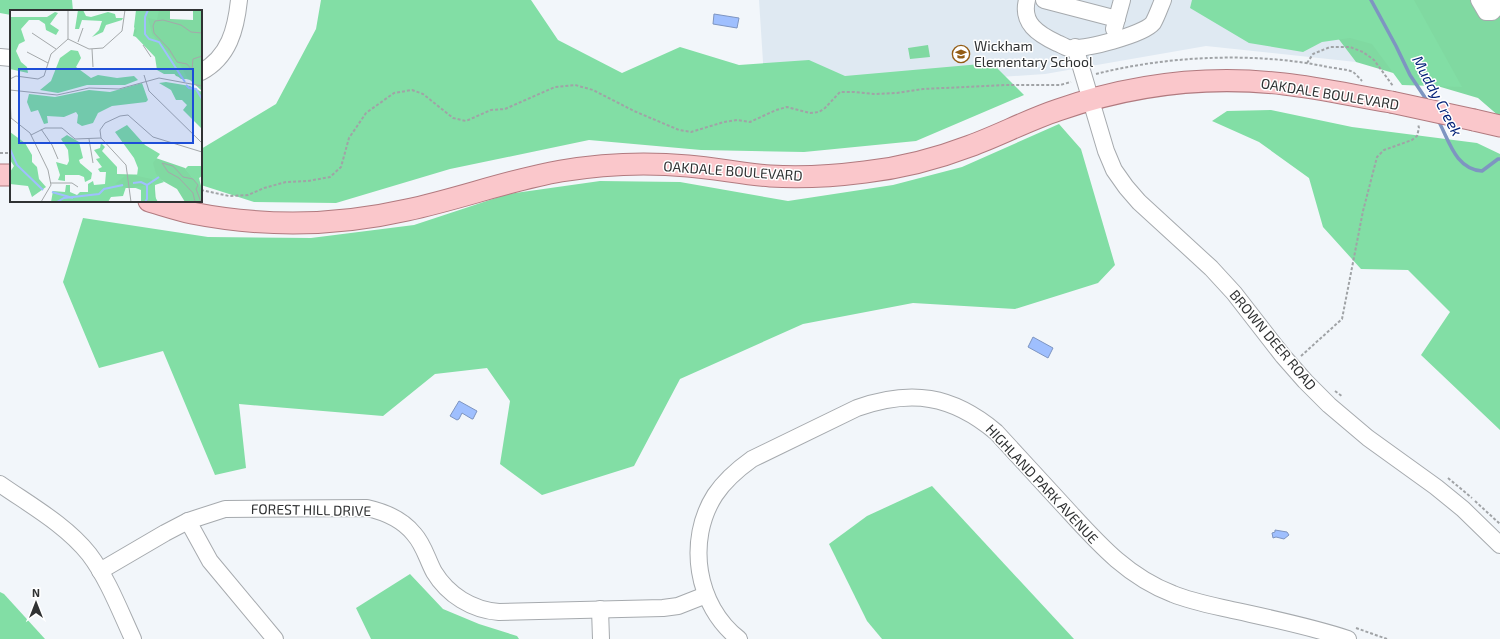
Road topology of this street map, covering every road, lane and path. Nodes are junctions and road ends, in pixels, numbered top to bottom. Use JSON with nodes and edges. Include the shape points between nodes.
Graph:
{"nodes":[{"id":1,"x":239,"y":0,"type":"edge"},
{"id":2,"x":1027,"y":0,"type":"edge"},
{"id":3,"x":1044,"y":0,"type":"edge"},
{"id":4,"x":1122,"y":0,"type":"edge"},
{"id":5,"x":1163,"y":0,"type":"edge"},
{"id":6,"x":1479,"y":0,"type":"edge"},
{"id":7,"x":1495,"y":0,"type":"edge"},
{"id":8,"x":1116,"y":19,"type":"junction"},
{"id":9,"x":1110,"y":41,"type":"junction"},
{"id":10,"x":1075,"y":47,"type":"junction"},
{"id":11,"x":0,"y":57,"type":"edge"},
{"id":12,"x":10,"y":58,"type":"edge"},
{"id":13,"x":1306,"y":63,"type":"junction"},
{"id":14,"x":202,"y":71,"type":"edge"},
{"id":15,"x":1084,"y":78,"type":"junction"},
{"id":16,"x":1362,"y":82,"type":"dead end"},
{"id":17,"x":1393,"y":96,"type":"junction"},
{"id":18,"x":1090,"y":100,"type":"junction"},
{"id":19,"x":1417,"y":120,"type":"dead end"},
{"id":20,"x":1500,"y":126,"type":"edge"},
{"id":21,"x":202,"y":190,"type":"edge"},
{"id":22,"x":153,"y":202,"type":"edge"},
{"id":23,"x":1306,"y":361,"type":"dead end"},
{"id":24,"x":1334,"y":390,"type":"dead end"},
{"id":25,"x":1344,"y":399,"type":"dead end"},
{"id":26,"x":1443,"y":474,"type":"dead end"},
{"id":27,"x":0,"y":484,"type":"edge"},
{"id":28,"x":188,"y":521,"type":"junction"},
{"id":29,"x":1500,"y":524,"type":"edge"},
{"id":30,"x":1500,"y":545,"type":"edge"},
{"id":31,"x":100,"y":571,"type":"junction"},
{"id":32,"x":706,"y":594,"type":"junction"},
{"id":33,"x":600,"y":610,"type":"junction"},
{"id":34,"x":1350,"y":632,"type":"edge"},
{"id":35,"x":134,"y":639,"type":"edge"},
{"id":36,"x":275,"y":639,"type":"edge"},
{"id":37,"x":601,"y":639,"type":"edge"},
{"id":38,"x":739,"y":639,"type":"edge"},
{"id":39,"x":1387,"y":639,"type":"edge"}],
"edges":[{"from":1,"to":14,"type":"street","via":[[233,35],[226,49]]},
{"from":2,"to":10,"type":"street","via":[[1025,8],[1029,23],[1044,37],[1068,48]]},
{"from":3,"to":8,"type":"street"},
{"from":4,"to":8,"type":"street"},
{"from":5,"to":9,"type":"street","via":[[1152,24],[1129,37]]},
{"from":6,"to":7,"type":"street","via":[[1486,12],[1492,12],[1496,8]]},
{"from":8,"to":9,"type":"street"},
{"from":9,"to":10,"type":"street"},
{"from":10,"to":15,"type":"street","name":"BROWN DEER ROAD"},
{"from":11,"to":12,"type":"street"},
{"from":13,"to":15,"type":"path","via":[[1220,58],[1125,67]]},
{"from":13,"to":16,"type":"path","via":[[1353,72]]},
{"from":13,"to":17,"type":"path","via":[[1313,54],[1330,47],[1350,47],[1374,60]]},
{"from":15,"to":18,"type":"street","name":"BROWN DEER ROAD"},
{"from":15,"to":21,"type":"path","via":[[1060,85],[923,89],[874,94],[840,92],[818,112],[810,113],[786,107],[750,122],[724,122],[691,132],[679,130],[593,90],[576,85],[555,88],[505,109],[491,110],[466,121],[453,118],[423,94],[412,90],[394,93],[366,113],[349,138],[341,167],[330,177],[286,182],[248,195],[229,196]]},
{"from":17,"to":18,"type":"main road","name":"OAKDALE BOULEVARD","via":[[1247,81],[1212,81],[1142,88]]},
{"from":17,"to":20,"type":"main road","name":"OAKDALE BOULEVARD","bridge":true},
{"from":18,"to":22,"type":"main road","name":"OAKDALE BOULEVARD","via":[[1057,110],[937,157],[867,172],[795,176],[672,165],[598,166],[535,176],[408,210],[329,222],[242,220],[188,212]]},
{"from":18,"to":30,"type":"street","name":"BROWN DEER ROAD","via":[[1112,163],[1139,202],[1211,268],[1305,382],[1329,405],[1363,434],[1463,509]]},
{"from":19,"to":23,"type":"path","via":[[1417,136],[1384,150],[1377,157],[1363,211],[1342,319],[1301,355]]},
{"from":24,"to":25,"type":"path"},
{"from":26,"to":29,"type":"path"},
{"from":27,"to":31,"type":"street","via":[[76,539]]},
{"from":28,"to":31,"type":"street","name":"FOREST HILL DRIVE"},
{"from":28,"to":33,"type":"street","name":"FOREST HILL DRIVE","via":[[225,509],[367,508],[394,517],[409,529],[423,546],[440,581],[466,603],[481,610]]},
{"from":28,"to":36,"type":"street","via":[[210,561]]},
{"from":31,"to":35,"type":"street"},
{"from":32,"to":33,"type":"street","name":"FOREST HILL DRIVE","via":[[678,606]]},
{"from":32,"to":34,"type":"street","name":"HIGHLAND PARK AVENUE","via":[[698,562],[701,526],[715,495],[726,480],[752,459],[857,408],[891,398],[921,398],[939,400],[956,406],[983,421],[1097,543],[1132,573],[1155,587],[1192,601],[1303,626]]},
{"from":32,"to":38,"type":"street","name":"HIGHLAND PARK AVENUE","via":[[714,611]]},
{"from":33,"to":37,"type":"street"},
{"from":34,"to":39,"type":"path"}]}
